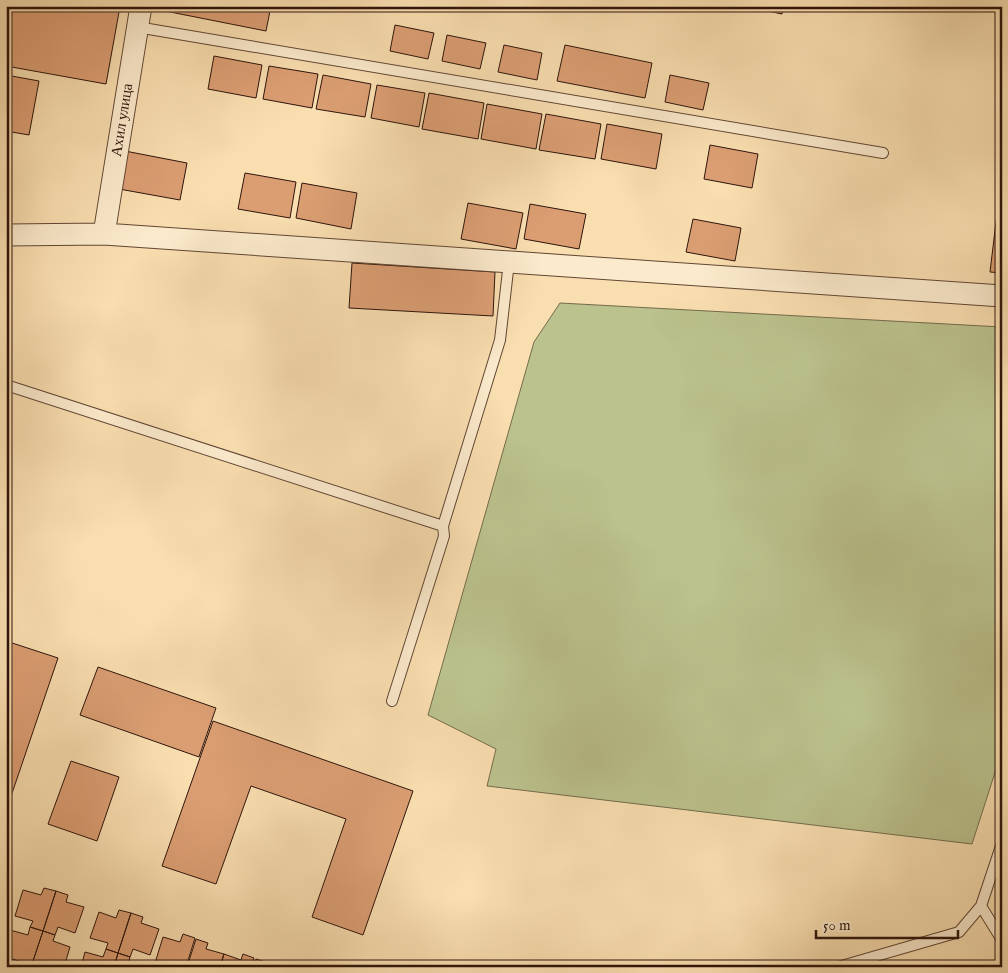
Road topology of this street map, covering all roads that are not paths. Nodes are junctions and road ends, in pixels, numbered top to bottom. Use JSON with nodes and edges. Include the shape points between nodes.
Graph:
{"nodes":[{"id":1,"x":139,"y":16,"type":"edge"},
{"id":2,"x":883,"y":153,"type":"dead end"},
{"id":3,"x":104,"y":234,"type":"junction"},
{"id":4,"x":6,"y":235,"type":"edge"},
{"id":5,"x":509,"y":262,"type":"junction"},
{"id":6,"x":1002,"y":296,"type":"edge"},
{"id":7,"x":6,"y":385,"type":"edge"},
{"id":8,"x":443,"y":526,"type":"junction"},
{"id":9,"x":392,"y":701,"type":"dead end"},
{"id":10,"x":1002,"y":843,"type":"edge"},
{"id":11,"x":981,"y":906,"type":"junction"},
{"id":12,"x":1002,"y":940,"type":"edge"},
{"id":13,"x":838,"y":967,"type":"edge"}],
"edges":[{"from":1,"to":2,"type":"lane"},
{"from":1,"to":3,"type":"street","name":"Ахил улица"},
{"from":3,"to":4,"type":"street"},
{"from":3,"to":5,"type":"street"},
{"from":5,"to":6,"type":"street"},
{"from":5,"to":8,"type":"lane","via":[[500,340]]},
{"from":7,"to":8,"type":"lane"},
{"from":8,"to":9,"type":"lane","via":[[444,536]]},
{"from":10,"to":11,"type":"lane"},
{"from":11,"to":12,"type":"lane"},
{"from":11,"to":13,"type":"lane","via":[[959,932]]}]}
